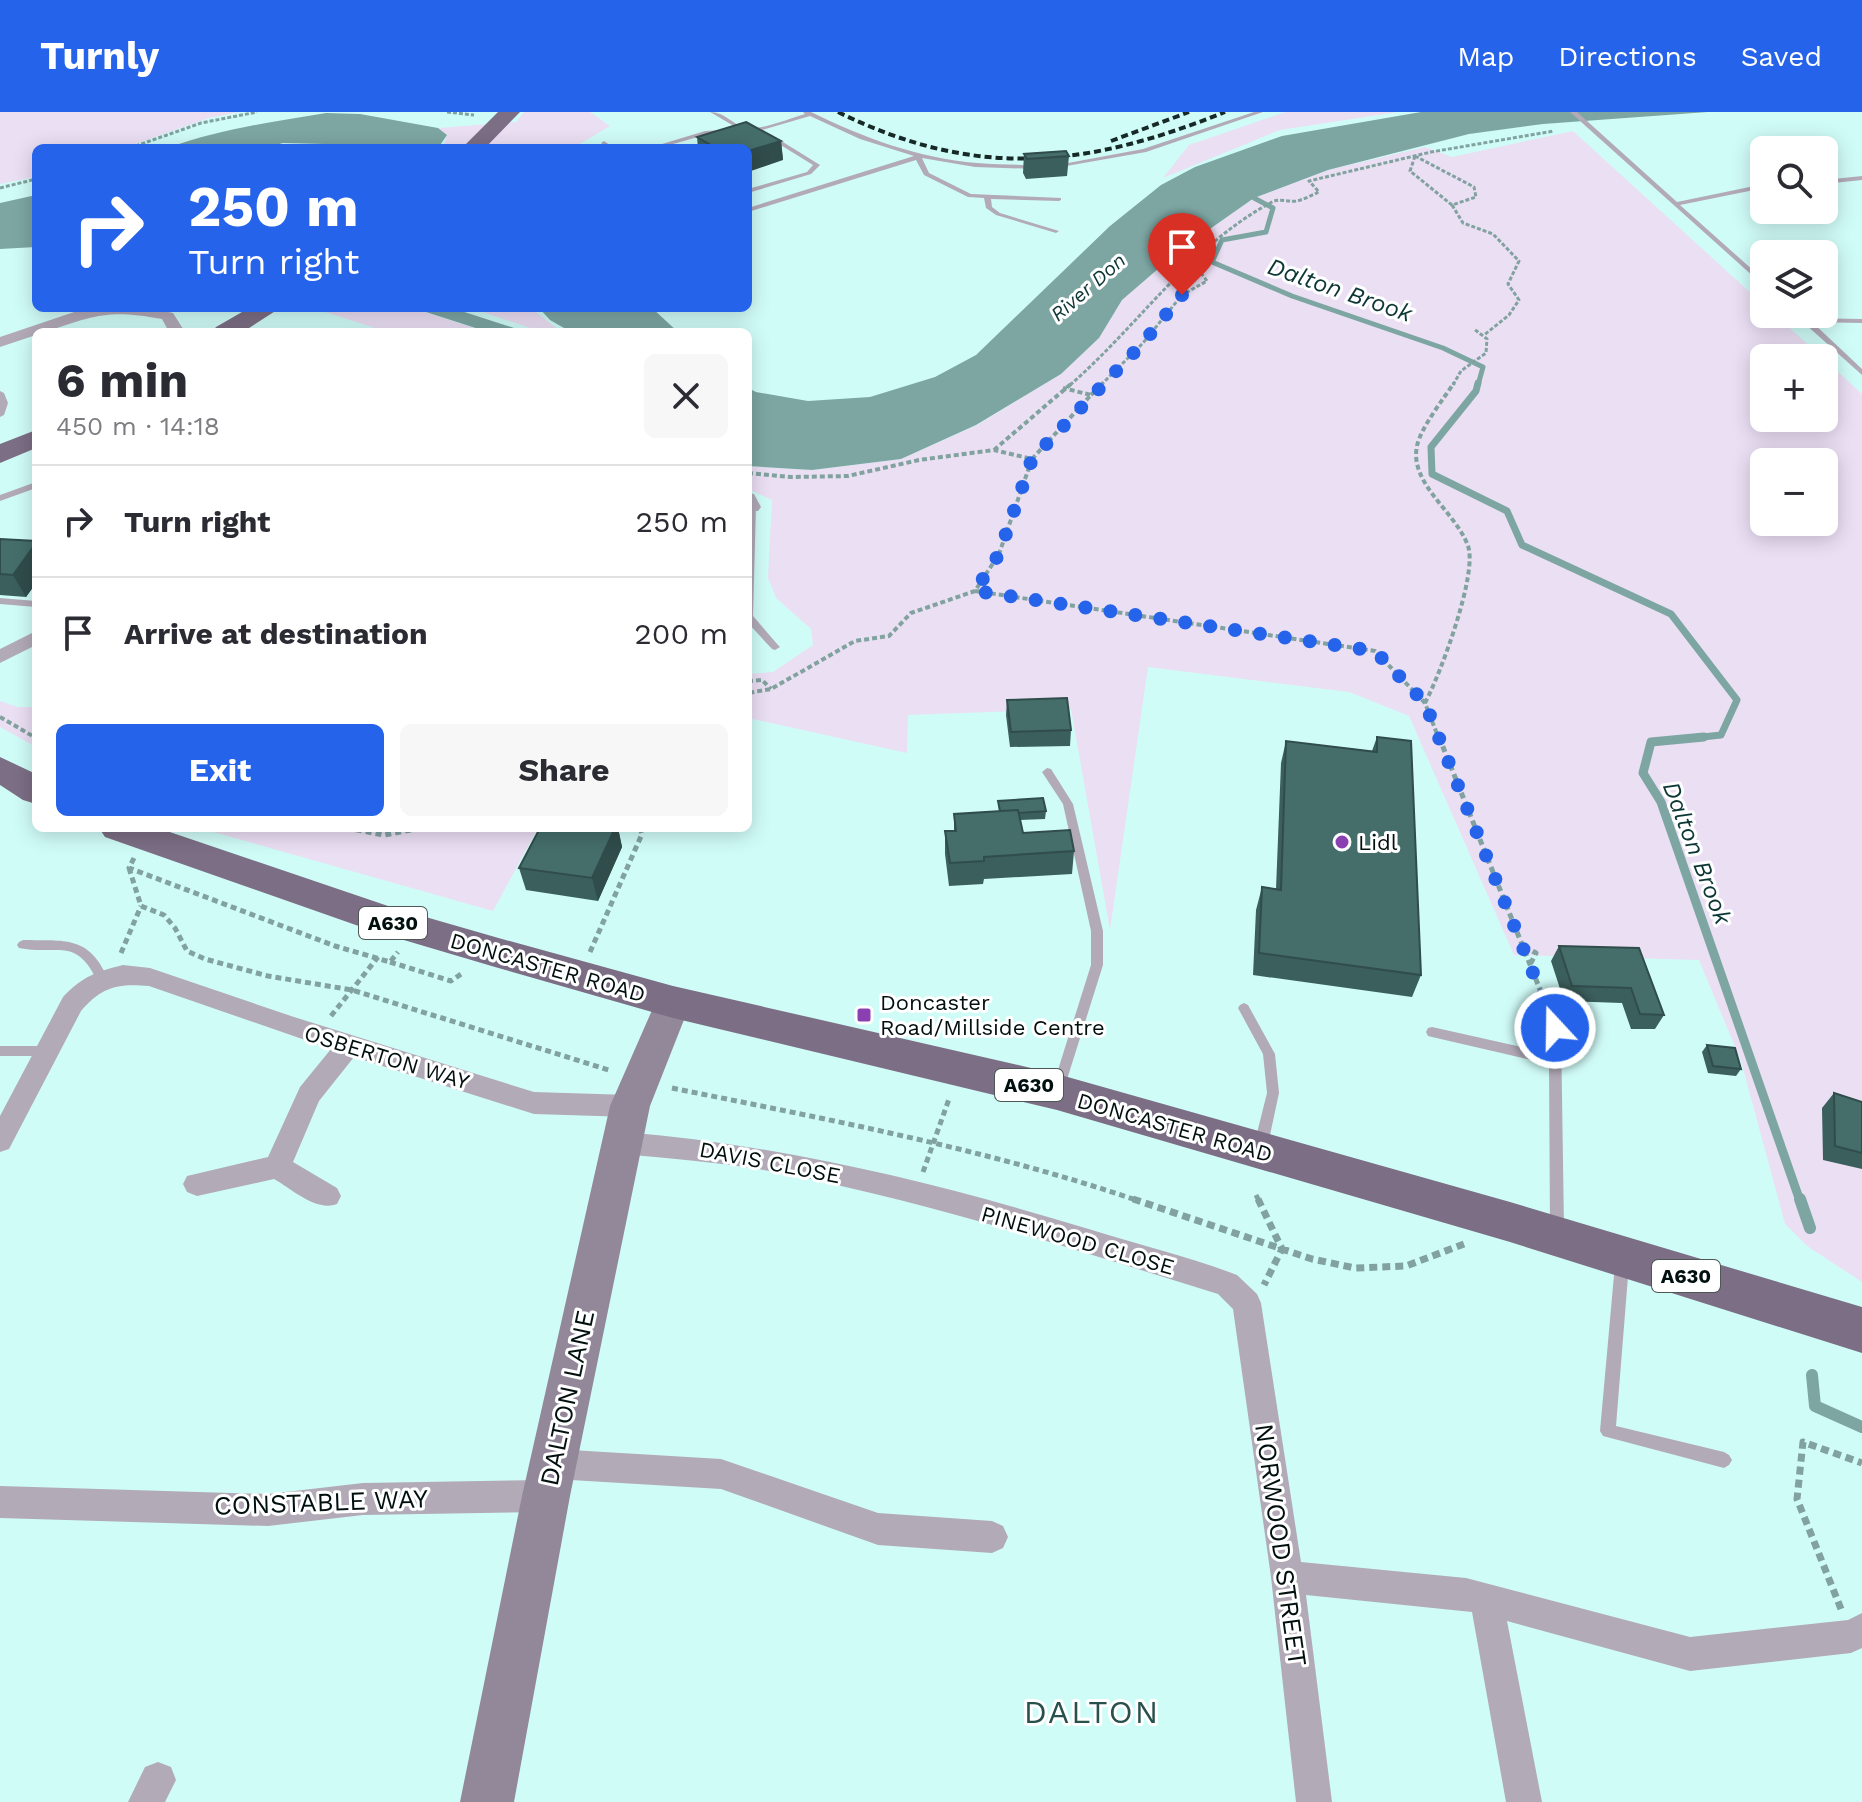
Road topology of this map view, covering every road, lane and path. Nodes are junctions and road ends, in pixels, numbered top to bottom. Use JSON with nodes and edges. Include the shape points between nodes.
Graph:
{"nodes":[{"id":1,"x":257,"y":112,"type":"edge"},
{"id":2,"x":713,"y":112,"type":"edge"},
{"id":3,"x":1260,"y":112,"type":"edge"},
{"id":4,"x":1573,"y":112,"type":"edge"},
{"id":5,"x":808,"y":113,"type":"edge"},
{"id":6,"x":504,"y":114,"type":"edge"},
{"id":7,"x":759,"y":129,"type":"junction"},
{"id":8,"x":747,"y":131,"type":"junction"},
{"id":9,"x":1554,"y":131,"type":"dead end"},
{"id":10,"x":141,"y":144,"type":"edge"},
{"id":11,"x":477,"y":144,"type":"edge"},
{"id":12,"x":666,"y":144,"type":"edge"},
{"id":13,"x":1415,"y":156,"type":"junction"},
{"id":14,"x":918,"y":157,"type":"junction"},
{"id":15,"x":1862,"y":178,"type":"edge"},
{"id":16,"x":32,"y":180,"type":"edge"},
{"id":17,"x":1838,"y":181,"type":"edge"},
{"id":18,"x":0,"y":188,"type":"edge"},
{"id":19,"x":1750,"y":189,"type":"edge"},
{"id":20,"x":752,"y":190,"type":"edge"},
{"id":21,"x":987,"y":197,"type":"junction"},
{"id":22,"x":1059,"y":199,"type":"dead end"},
{"id":23,"x":1675,"y":204,"type":"junction"},
{"id":24,"x":1452,"y":205,"type":"junction"},
{"id":25,"x":752,"y":209,"type":"edge"},
{"id":26,"x":1056,"y":231,"type":"dead end"},
{"id":27,"x":1194,"y":264,"type":"junction"},
{"id":28,"x":1750,"y":271,"type":"edge"},
{"id":29,"x":89,"y":312,"type":"edge"},
{"id":30,"x":147,"y":312,"type":"edge"},
{"id":31,"x":260,"y":312,"type":"edge"},
{"id":32,"x":1838,"y":319,"type":"edge"},
{"id":33,"x":1862,"y":321,"type":"edge"},
{"id":34,"x":42,"y":328,"type":"edge"},
{"id":35,"x":175,"y":328,"type":"edge"},
{"id":36,"x":232,"y":328,"type":"edge"},
{"id":37,"x":1813,"y":328,"type":"edge"},
{"id":38,"x":1474,"y":329,"type":"dead end"},
{"id":39,"x":32,"y":331,"type":"edge"},
{"id":40,"x":1484,"y":335,"type":"junction"},
{"id":41,"x":0,"y":342,"type":"edge"},
{"id":42,"x":1862,"y":373,"type":"edge"},
{"id":43,"x":1062,"y":388,"type":"junction"},
{"id":44,"x":0,"y":393,"type":"edge"},
{"id":45,"x":1091,"y":395,"type":"junction"},
{"id":46,"x":0,"y":415,"type":"edge"},
{"id":47,"x":32,"y":423,"type":"edge"},
{"id":48,"x":0,"y":436,"type":"edge"},
{"id":49,"x":32,"y":440,"type":"edge"},
{"id":50,"x":994,"y":450,"type":"junction"},
{"id":51,"x":0,"y":454,"type":"edge"},
{"id":52,"x":1032,"y":459,"type":"junction"},
{"id":53,"x":752,"y":473,"type":"edge"},
{"id":54,"x":32,"y":486,"type":"edge"},
{"id":55,"x":0,"y":498,"type":"edge"},
{"id":56,"x":975,"y":591,"type":"junction"},
{"id":57,"x":0,"y":601,"type":"edge"},
{"id":58,"x":32,"y":604,"type":"edge"},
{"id":59,"x":752,"y":621,"type":"edge"},
{"id":60,"x":32,"y":639,"type":"edge"},
{"id":61,"x":775,"y":647,"type":"dead end"},
{"id":62,"x":0,"y":657,"type":"edge"},
{"id":63,"x":752,"y":681,"type":"edge"},
{"id":64,"x":771,"y":689,"type":"junction"},
{"id":65,"x":752,"y":692,"type":"edge"},
{"id":66,"x":1425,"y":703,"type":"junction"},
{"id":67,"x":0,"y":717,"type":"edge"},
{"id":68,"x":32,"y":736,"type":"edge"},
{"id":69,"x":0,"y":769,"type":"edge"},
{"id":70,"x":1047,"y":772,"type":"dead end"},
{"id":71,"x":32,"y":789,"type":"edge"},
{"id":72,"x":130,"y":832,"type":"edge"},
{"id":73,"x":358,"y":832,"type":"edge"},
{"id":74,"x":405,"y":832,"type":"edge"},
{"id":75,"x":641,"y":832,"type":"edge"},
{"id":76,"x":129,"y":868,"type":"dead end"},
{"id":77,"x":141,"y":906,"type":"junction"},
{"id":78,"x":23,"y":945,"type":"dead end"},
{"id":79,"x":378,"y":957,"type":"dead end"},
{"id":80,"x":579,"y":976,"type":"junction"},
{"id":81,"x":106,"y":978,"type":"junction"},
{"id":82,"x":352,"y":990,"type":"junction"},
{"id":83,"x":673,"y":1002,"type":"junction"},
{"id":84,"x":1244,"y":1008,"type":"dead end"},
{"id":85,"x":1555,"y":1028,"type":"joint"},
{"id":86,"x":1432,"y":1032,"type":"dead end"},
{"id":87,"x":317,"y":1034,"type":"junction"},
{"id":88,"x":349,"y":1045,"type":"junction"},
{"id":89,"x":0,"y":1051,"type":"edge"},
{"id":90,"x":48,"y":1051,"type":"junction"},
{"id":91,"x":1555,"y":1060,"type":"junction"},
{"id":92,"x":959,"y":1067,"type":"junction"},
{"id":93,"x":1057,"y":1092,"type":"junction"},
{"id":94,"x":631,"y":1110,"type":"junction"},
{"id":95,"x":0,"y":1141,"type":"edge"},
{"id":96,"x":935,"y":1142,"type":"junction"},
{"id":97,"x":277,"y":1167,"type":"junction"},
{"id":98,"x":1258,"y":1173,"type":"junction"},
{"id":99,"x":197,"y":1184,"type":"dead end"},
{"id":100,"x":915,"y":1192,"type":"junction"},
{"id":101,"x":327,"y":1196,"type":"dead end"},
{"id":102,"x":1557,"y":1237,"type":"junction"},
{"id":103,"x":1467,"y":1243,"type":"dead end"},
{"id":104,"x":1282,"y":1249,"type":"junction"},
{"id":105,"x":1623,"y":1256,"type":"junction"},
{"id":106,"x":1242,"y":1298,"type":"junction"},
{"id":107,"x":1862,"y":1330,"type":"edge"},
{"id":108,"x":1724,"y":1460,"type":"dead end"},
{"id":109,"x":1862,"y":1463,"type":"edge"},
{"id":110,"x":550,"y":1480,"type":"junction"},
{"id":111,"x":0,"y":1502,"type":"edge"},
{"id":112,"x":992,"y":1537,"type":"dead end"},
{"id":113,"x":1287,"y":1577,"type":"junction"},
{"id":114,"x":1486,"y":1599,"type":"junction"},
{"id":115,"x":1858,"y":1641,"type":"edge"},
{"id":116,"x":487,"y":1802,"type":"edge"},
{"id":117,"x":1314,"y":1802,"type":"edge"},
{"id":118,"x":1524,"y":1802,"type":"edge"}],
"edges":[{"from":1,"to":10,"type":"path","via":[[201,123]]},
{"from":2,"to":8,"type":"lane"},
{"from":3,"to":14,"type":"lane","via":[[1144,151],[1089,163],[1021,167]]},
{"from":4,"to":23,"type":"lane"},
{"from":5,"to":7,"type":"lane"},
{"from":5,"to":14,"type":"lane","via":[[884,148]]},
{"from":6,"to":11,"type":"main road"},
{"from":7,"to":8,"type":"lane"},
{"from":7,"to":20,"type":"lane","via":[[817,165],[809,173]]},
{"from":8,"to":12,"type":"lane","via":[[727,129]]},
{"from":9,"to":13,"type":"path"},
{"from":13,"to":24,"type":"path","via":[[1410,171]]},
{"from":13,"to":24,"type":"path","via":[[1474,187],[1476,197]]},
{"from":13,"to":27,"type":"path","via":[[1309,181],[1319,192],[1261,208]]},
{"from":14,"to":21,"type":"lane","via":[[926,174],[970,196]]},
{"from":14,"to":25,"type":"lane"},
{"from":15,"to":17,"type":"lane"},
{"from":16,"to":18,"type":"path"},
{"from":19,"to":23,"type":"lane"},
{"from":21,"to":22,"type":"lane"},
{"from":21,"to":26,"type":"lane","via":[[989,208],[998,214]]},
{"from":23,"to":28,"type":"lane"},
{"from":24,"to":40,"type":"path","via":[[1463,223],[1493,234],[1519,261],[1508,284],[1519,300]]},
{"from":27,"to":43,"type":"path","via":[[1101,358]]},
{"from":27,"to":45,"type":"path","via":[[1207,281],[1182,295]]},
{"from":29,"to":34,"type":"street"},
{"from":30,"to":35,"type":"street","via":[[168,316]]},
{"from":31,"to":36,"type":"main road"},
{"from":32,"to":33,"type":"lane"},
{"from":37,"to":42,"type":"lane"},
{"from":38,"to":40,"type":"path"},
{"from":39,"to":41,"type":"street"},
{"from":40,"to":66,"type":"path","via":[[1486,353],[1461,371],[1417,444],[1417,468],[1469,548],[1470,575]]},
{"from":43,"to":45,"type":"path"},
{"from":43,"to":50,"type":"path"},
{"from":44,"to":46,"type":"lane"},
{"from":45,"to":52,"type":"path"},
{"from":47,"to":48,"type":"main road"},
{"from":49,"to":51,"type":"main road"},
{"from":50,"to":52,"type":"path"},
{"from":50,"to":53,"type":"path","via":[[848,476]]},
{"from":52,"to":56,"type":"path","via":[[999,554]]},
{"from":54,"to":55,"type":"lane"},
{"from":56,"to":64,"type":"path","via":[[911,613],[889,636],[855,641]]},
{"from":56,"to":66,"type":"path","via":[[1375,651]]},
{"from":57,"to":58,"type":"lane"},
{"from":59,"to":61,"type":"lane"},
{"from":60,"to":62,"type":"street"},
{"from":63,"to":64,"type":"path","via":[[762,680]]},
{"from":64,"to":65,"type":"path"},
{"from":66,"to":85,"type":"path","via":[[1523,946],[1536,953],[1530,964]]},
{"from":67,"to":68,"type":"path"},
{"from":69,"to":71,"type":"main road"},
{"from":70,"to":93,"type":"lane","via":[[1068,804],[1097,931],[1097,965]]},
{"from":72,"to":80,"type":"main road","name":"DONCASTER ROAD","number":"A630","via":[[384,920]]},
{"from":73,"to":74,"type":"path"},
{"from":75,"to":80,"type":"path"},
{"from":76,"to":77,"type":"path"},
{"from":77,"to":81,"type":"path"},
{"from":77,"to":82,"type":"path","via":[[152,906],[178,928],[187,951],[205,960]]},
{"from":78,"to":81,"type":"lane","via":[[81,949]]},
{"from":79,"to":82,"type":"path"},
{"from":80,"to":83,"type":"main road","name":"DONCASTER ROAD","number":"A630"},
{"from":81,"to":87,"type":"street","name":"OSBERTON WAY","via":[[150,977]]},
{"from":81,"to":90,"type":"street","via":[[85,989],[72,1004]]},
{"from":82,"to":87,"type":"path"},
{"from":82,"to":94,"type":"path","via":[[581,1059]]},
{"from":83,"to":92,"type":"main road","name":"DONCASTER ROAD","number":"A630"},
{"from":83,"to":94,"type":"street","name":"DALTON LANE"},
{"from":84,"to":98,"type":"lane","via":[[1269,1054],[1273,1093]]},
{"from":85,"to":91,"type":"lane"},
{"from":86,"to":91,"type":"lane"},
{"from":87,"to":88,"type":"street","name":"OSBERTON WAY"},
{"from":88,"to":94,"type":"street","name":"OSBERTON WAY","via":[[534,1103]]},
{"from":88,"to":97,"type":"street","via":[[309,1095]]},
{"from":89,"to":90,"type":"lane"},
{"from":90,"to":95,"type":"street"},
{"from":91,"to":102,"type":"lane"},
{"from":92,"to":93,"type":"main road","name":"DONCASTER ROAD","number":"A630"},
{"from":92,"to":96,"type":"path"},
{"from":93,"to":98,"type":"main road","name":"DONCASTER ROAD","number":"A630"},
{"from":94,"to":96,"type":"path"},
{"from":94,"to":100,"type":"street","name":"DAVIS CLOSE","via":[[695,1147]]},
{"from":94,"to":110,"type":"street","name":"DALTON LANE"},
{"from":96,"to":100,"type":"path"},
{"from":96,"to":104,"type":"path","via":[[1052,1171]]},
{"from":97,"to":99,"type":"street"},
{"from":97,"to":101,"type":"street"},
{"from":98,"to":102,"type":"main road","name":"DONCASTER ROAD","number":"A630"},
{"from":98,"to":104,"type":"path"},
{"from":100,"to":106,"type":"street","name":"PINEWOOD CLOSE","via":[[1227,1284]]},
{"from":102,"to":105,"type":"main road","name":"DONCASTER ROAD","number":"A630"},
{"from":103,"to":104,"type":"path","via":[[1401,1269],[1371,1270]]},
{"from":104,"to":106,"type":"path","via":[[1270,1278]]},
{"from":105,"to":107,"type":"main road","name":"DONCASTER ROAD","number":"A630"},
{"from":105,"to":108,"type":"lane","via":[[1608,1431]]},
{"from":106,"to":113,"type":"street","name":"NORWOOD STREET"},
{"from":109,"to":115,"type":"path","via":[[1803,1442],[1797,1499]]},
{"from":110,"to":111,"type":"street","name":"CONSTABLE WAY","via":[[268,1510]]},
{"from":110,"to":112,"type":"street","name":"CONSTABLE WAY","via":[[721,1474],[878,1529]]},
{"from":110,"to":116,"type":"street","name":"DALTON LANE"},
{"from":113,"to":114,"type":"street"},
{"from":113,"to":117,"type":"street","name":"NORWOOD STREET"},
{"from":114,"to":115,"type":"street","via":[[1690,1654]]},
{"from":114,"to":118,"type":"street"}]}
